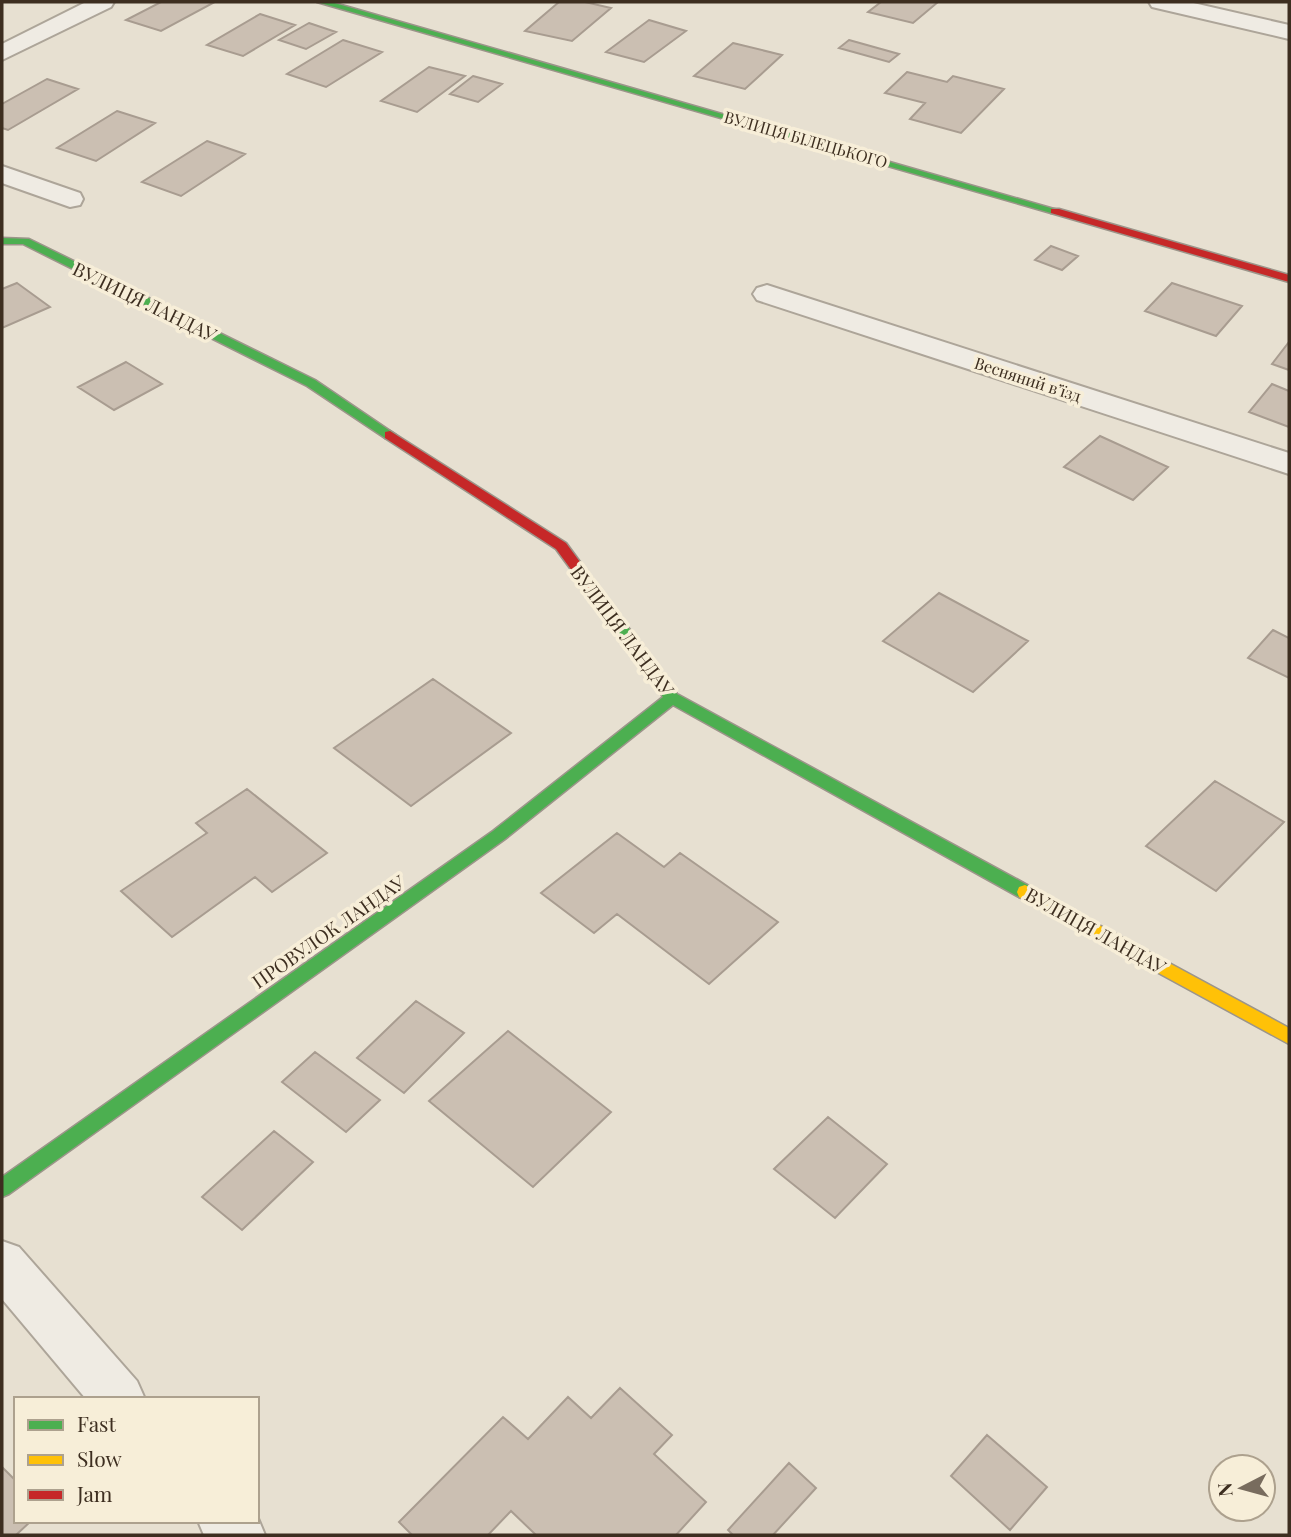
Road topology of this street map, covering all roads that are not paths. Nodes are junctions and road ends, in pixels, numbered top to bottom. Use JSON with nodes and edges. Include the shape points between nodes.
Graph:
{"nodes":[{"id":1,"x":103,"y":2,"type":"edge"},
{"id":2,"x":322,"y":2,"type":"edge"},
{"id":3,"x":1160,"y":2,"type":"edge"},
{"id":4,"x":1289,"y":32,"type":"edge"},
{"id":5,"x":2,"y":53,"type":"edge"},
{"id":6,"x":2,"y":174,"type":"edge"},
{"id":7,"x":70,"y":199,"type":"dead end"},
{"id":8,"x":2,"y":241,"type":"edge"},
{"id":9,"x":1289,"y":279,"type":"edge"},
{"id":10,"x":767,"y":295,"type":"dead end"},
{"id":11,"x":1289,"y":464,"type":"edge"},
{"id":12,"x":672,"y":698,"type":"junction"},
{"id":13,"x":1289,"y":1037,"type":"edge"},
{"id":14,"x":2,"y":1188,"type":"edge"},
{"id":15,"x":2,"y":1263,"type":"edge"},
{"id":16,"x":117,"y":1397,"type":"edge"}],
"edges":[{"from":1,"to":5,"type":"street"},
{"from":2,"to":9,"type":"street","name":"ВУЛИЦЯ БІЛЕЦЬКОГО"},
{"from":3,"to":4,"type":"street"},
{"from":6,"to":7,"type":"street"},
{"from":8,"to":12,"type":"street","name":"ВУЛИЦЯ ЛАНДАУ","via":[[24,241],[311,383],[561,545]]},
{"from":10,"to":11,"type":"street","name":"Весняний вʼїзд"},
{"from":12,"to":13,"type":"street","name":"ВУЛИЦЯ ЛАНДАУ"},
{"from":12,"to":14,"type":"street","name":"ПРОВУЛОК ЛАНДАУ","via":[[499,835]]},
{"from":15,"to":16,"type":"street"}]}
